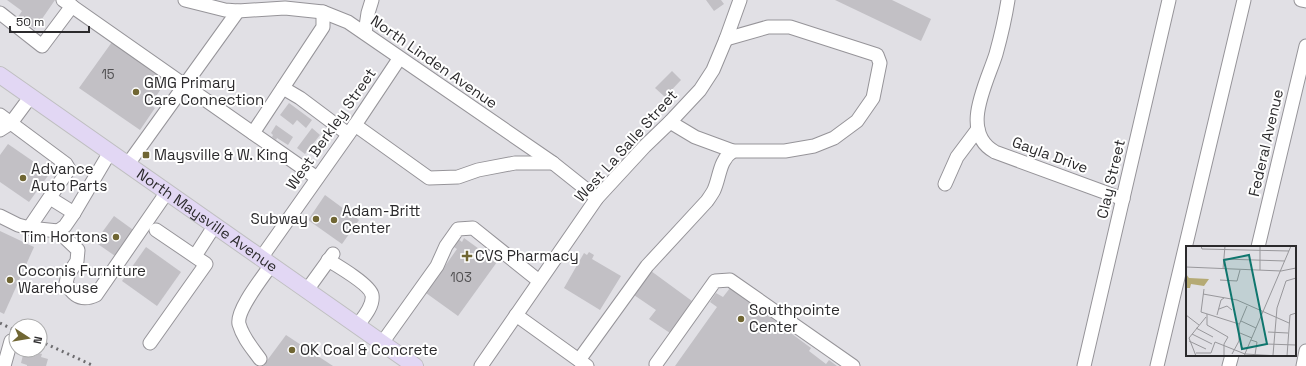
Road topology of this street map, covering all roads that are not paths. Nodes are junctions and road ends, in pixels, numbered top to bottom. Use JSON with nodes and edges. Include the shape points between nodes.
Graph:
{"nodes":[{"id":1,"x":185,"y":0,"type":"edge"},
{"id":2,"x":372,"y":0,"type":"edge"},
{"id":3,"x":740,"y":0,"type":"edge"},
{"id":4,"x":1008,"y":0,"type":"edge"},
{"id":5,"x":1169,"y":0,"type":"edge"},
{"id":6,"x":1244,"y":0,"type":"edge"},
{"id":7,"x":1301,"y":0,"type":"edge"},
{"id":8,"x":1306,"y":1,"type":"edge"},
{"id":9,"x":68,"y":3,"type":"edge"},
{"id":10,"x":238,"y":11,"type":"junction"},
{"id":11,"x":323,"y":12,"type":"junction"},
{"id":12,"x":0,"y":13,"type":"edge"},
{"id":13,"x":365,"y":33,"type":"junction"},
{"id":14,"x":726,"y":39,"type":"junction"},
{"id":15,"x":1306,"y":46,"type":"edge"},
{"id":16,"x":399,"y":59,"type":"junction"},
{"id":17,"x":0,"y":75,"type":"edge"},
{"id":18,"x":185,"y":85,"type":"junction"},
{"id":19,"x":283,"y":88,"type":"junction"},
{"id":20,"x":31,"y":96,"type":"junction"},
{"id":21,"x":0,"y":115,"type":"edge"},
{"id":22,"x":670,"y":122,"type":"junction"},
{"id":23,"x":11,"y":123,"type":"junction"},
{"id":24,"x":351,"y":129,"type":"junction"},
{"id":25,"x":978,"y":129,"type":"junction"},
{"id":26,"x":0,"y":130,"type":"edge"},
{"id":27,"x":253,"y":133,"type":"junction"},
{"id":28,"x":733,"y":151,"type":"junction"},
{"id":29,"x":110,"y":152,"type":"junction"},
{"id":30,"x":553,"y":163,"type":"junction"},
{"id":31,"x":128,"y":164,"type":"junction"},
{"id":32,"x":317,"y":178,"type":"junction"},
{"id":33,"x":945,"y":184,"type":"dead end"},
{"id":34,"x":167,"y":192,"type":"junction"},
{"id":35,"x":50,"y":198,"type":"junction"},
{"id":36,"x":597,"y":198,"type":"junction"},
{"id":37,"x":1122,"y":198,"type":"junction"},
{"id":38,"x":74,"y":214,"type":"junction"},
{"id":39,"x":0,"y":216,"type":"edge"},
{"id":40,"x":215,"y":225,"type":"junction"},
{"id":41,"x":29,"y":228,"type":"junction"},
{"id":42,"x":156,"y":230,"type":"dead end"},
{"id":43,"x":58,"y":231,"type":"junction"},
{"id":44,"x":1258,"y":246,"type":"edge"},
{"id":45,"x":195,"y":256,"type":"junction"},
{"id":46,"x":266,"y":261,"type":"junction"},
{"id":47,"x":539,"y":281,"type":"junction"},
{"id":48,"x":306,"y":290,"type":"junction"},
{"id":49,"x":516,"y":315,"type":"junction"},
{"id":50,"x":357,"y":326,"type":"junction"},
{"id":51,"x":150,"y":343,"type":"dead end"},
{"id":52,"x":382,"y":343,"type":"junction"},
{"id":53,"x":1306,"y":351,"type":"edge"},
{"id":54,"x":8,"y":352,"type":"edge"},
{"id":55,"x":1232,"y":356,"type":"edge"},
{"id":56,"x":260,"y":359,"type":"dead end"},
{"id":57,"x":583,"y":363,"type":"edge"},
{"id":58,"x":656,"y":365,"type":"edge"},
{"id":59,"x":4,"y":366,"type":"edge"},
{"id":60,"x":415,"y":366,"type":"edge"},
{"id":61,"x":481,"y":366,"type":"edge"},
{"id":62,"x":852,"y":366,"type":"edge"},
{"id":63,"x":1084,"y":366,"type":"edge"},
{"id":64,"x":1157,"y":366,"type":"edge"},
{"id":65,"x":1229,"y":366,"type":"edge"},
{"id":66,"x":1303,"y":366,"type":"edge"}],
"edges":[{"from":1,"to":10,"type":"street","name":"North Linden Avenue"},
{"from":2,"to":13,"type":"street"},
{"from":3,"to":14,"type":"street","name":"West La Salle Street"},
{"from":4,"to":25,"type":"street","name":"Gayla Drive","via":[[1002,33],[979,104]]},
{"from":5,"to":37,"type":"street","name":"Clay Street"},
{"from":6,"to":64,"type":"street"},
{"from":7,"to":8,"type":"street"},
{"from":9,"to":12,"type":"street","via":[[42,46]]},
{"from":9,"to":18,"type":"street"},
{"from":10,"to":11,"type":"street","name":"North Linden Avenue","via":[[285,8]]},
{"from":10,"to":18,"type":"street"},
{"from":11,"to":13,"type":"street","name":"North Linden Avenue","via":[[348,22]]},
{"from":11,"to":19,"type":"street","via":[[323,27]]},
{"from":13,"to":16,"type":"street","name":"North Linden Avenue"},
{"from":14,"to":22,"type":"street","name":"West La Salle Street","via":[[713,70],[700,90]]},
{"from":14,"to":28,"type":"street","via":[[768,27],[790,27],[877,55],[880,63],[873,98],[857,121],[834,138],[814,146],[785,150]]},
{"from":15,"to":44,"type":"street","name":"Federal Avenue"},
{"from":16,"to":24,"type":"street","name":"West Berkley Street"},
{"from":16,"to":30,"type":"street","name":"North Linden Avenue"},
{"from":17,"to":20,"type":"main road","name":"North Maysville Avenue"},
{"from":18,"to":27,"type":"street"},
{"from":18,"to":31,"type":"street"},
{"from":19,"to":24,"type":"street"},
{"from":19,"to":27,"type":"street"},
{"from":20,"to":23,"type":"street"},
{"from":20,"to":29,"type":"main road","name":"North Maysville Avenue"},
{"from":21,"to":23,"type":"street"},
{"from":22,"to":28,"type":"street","via":[[695,137]]},
{"from":22,"to":36,"type":"street","name":"West La Salle Street"},
{"from":23,"to":26,"type":"street"},
{"from":23,"to":35,"type":"street","via":[[66,164],[69,169]]},
{"from":24,"to":30,"type":"street","via":[[428,178],[458,177],[514,163]]},
{"from":24,"to":32,"type":"street","name":"West Berkley Street"},
{"from":25,"to":33,"type":"street","via":[[957,156]]},
{"from":25,"to":37,"type":"street","name":"Gayla Drive","via":[[985,145],[995,152]]},
{"from":27,"to":32,"type":"street"},
{"from":28,"to":57,"type":"street","via":[[722,163],[713,192],[707,201],[647,266]]},
{"from":29,"to":31,"type":"main road","name":"North Maysville Avenue"},
{"from":29,"to":38,"type":"street"},
{"from":30,"to":36,"type":"street","name":"North Linden Avenue"},
{"from":31,"to":34,"type":"main road","name":"North Maysville Avenue"},
{"from":32,"to":46,"type":"street","name":"West Berkley Street"},
{"from":34,"to":40,"type":"main road","name":"North Maysville Avenue"},
{"from":34,"to":43,"type":"street","via":[[96,295],[92,297],[79,297],[71,292],[66,283],[77,261],[78,250]]},
{"from":35,"to":38,"type":"street"},
{"from":35,"to":41,"type":"street"},
{"from":36,"to":47,"type":"street","name":"West La Salle Street"},
{"from":37,"to":63,"type":"street","name":"Clay Street"},
{"from":38,"to":43,"type":"street"},
{"from":39,"to":41,"type":"street"},
{"from":40,"to":45,"type":"street"},
{"from":40,"to":46,"type":"main road","name":"North Maysville Avenue"},
{"from":41,"to":43,"type":"street"},
{"from":42,"to":45,"type":"street"},
{"from":45,"to":51,"type":"street","via":[[206,264]]},
{"from":46,"to":48,"type":"main road","name":"North Maysville Avenue"},
{"from":46,"to":56,"type":"street","name":"West Berkley Street","via":[[243,306],[239,322],[245,338]]},
{"from":47,"to":49,"type":"street","name":"West La Salle Street"},
{"from":47,"to":52,"type":"street","via":[[473,228],[458,229],[446,246],[437,266]]},
{"from":48,"to":50,"type":"main road","name":"North Maysville Avenue"},
{"from":48,"to":50,"type":"street","via":[[331,256],[368,288],[372,295],[366,314]]},
{"from":49,"to":57,"type":"street"},
{"from":49,"to":61,"type":"street","name":"West La Salle Street"},
{"from":50,"to":52,"type":"main road","name":"North Maysville Avenue"},
{"from":52,"to":60,"type":"main road","name":"North Maysville Avenue"},
{"from":53,"to":66,"type":"street"},
{"from":54,"to":59,"type":"street"},
{"from":55,"to":65,"type":"street"},
{"from":58,"to":62,"type":"street","via":[[715,282],[730,280]]}]}
